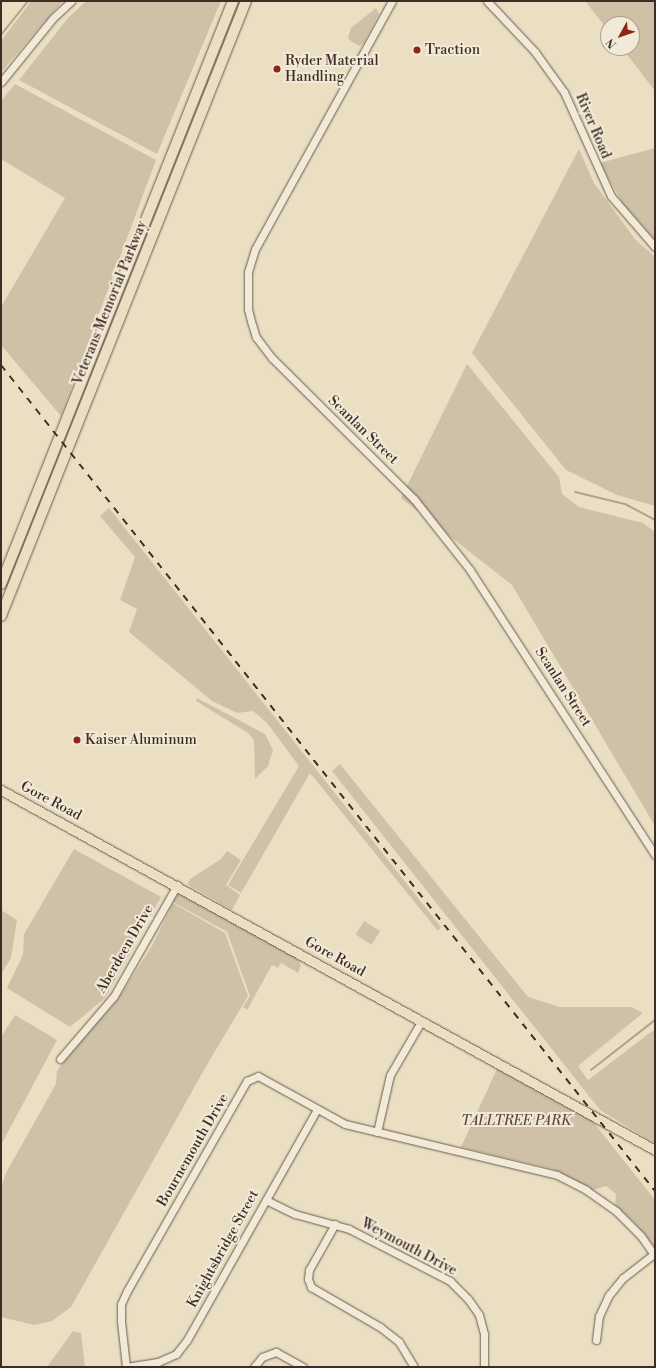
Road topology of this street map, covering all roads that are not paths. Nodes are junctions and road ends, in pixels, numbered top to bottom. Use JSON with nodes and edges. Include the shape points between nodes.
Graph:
{"nodes":[{"id":1,"x":71,"y":1,"type":"edge"},
{"id":2,"x":233,"y":1,"type":"edge"},
{"id":3,"x":246,"y":1,"type":"edge"},
{"id":4,"x":392,"y":1,"type":"edge"},
{"id":5,"x":487,"y":1,"type":"edge"},
{"id":6,"x":1,"y":82,"type":"edge"},
{"id":7,"x":655,"y":247,"type":"edge"},
{"id":8,"x":1,"y":584,"type":"edge"},
{"id":9,"x":1,"y":616,"type":"edge"},
{"id":10,"x":1,"y":790,"type":"edge"},
{"id":11,"x":655,"y":855,"type":"edge"},
{"id":12,"x":177,"y":884,"type":"junction"},
{"id":13,"x":421,"y":1022,"type":"junction"},
{"id":14,"x":60,"y":1059,"type":"dead end"},
{"id":15,"x":317,"y":1109,"type":"junction"},
{"id":16,"x":377,"y":1132,"type":"junction"},
{"id":17,"x":655,"y":1150,"type":"edge"},
{"id":18,"x":266,"y":1200,"type":"junction"},
{"id":19,"x":336,"y":1224,"type":"junction"},
{"id":20,"x":654,"y":1255,"type":"edge"},
{"id":21,"x":596,"y":1340,"type":"dead end"},
{"id":22,"x":126,"y":1367,"type":"edge"},
{"id":23,"x":254,"y":1367,"type":"edge"},
{"id":24,"x":303,"y":1367,"type":"edge"},
{"id":25,"x":414,"y":1367,"type":"edge"},
{"id":26,"x":484,"y":1367,"type":"edge"}],
"edges":[{"from":1,"to":6,"type":"street","via":[[52,18]]},
{"from":2,"to":8,"type":"highway","name":"Veterans Memorial Parkway"},
{"from":3,"to":9,"type":"highway","name":"Veterans Memorial Parkway"},
{"from":4,"to":11,"type":"street","name":"Scanlan Street","via":[[255,249],[248,272],[248,309],[251,321],[256,337],[272,358],[414,499],[470,570]]},
{"from":5,"to":7,"type":"street","name":"River Road","via":[[535,52],[564,92],[611,196]]},
{"from":10,"to":12,"type":"main road","name":"Gore Road"},
{"from":12,"to":13,"type":"main road","name":"Gore Road"},
{"from":12,"to":14,"type":"street","name":"Aberdeen Drive","via":[[114,996]]},
{"from":13,"to":16,"type":"street","via":[[390,1075]]},
{"from":13,"to":17,"type":"main road","name":"Gore Road"},
{"from":15,"to":16,"type":"street","name":"Bournemouth Drive","via":[[345,1124]]},
{"from":15,"to":18,"type":"street","name":"Knightsbridge Street"},
{"from":15,"to":22,"type":"street","name":"Bournemouth Drive","via":[[269,1080],[258,1076],[248,1081],[126,1291],[121,1304]]},
{"from":16,"to":20,"type":"street","name":"Bournemouth Drive","via":[[557,1175],[586,1190],[616,1211],[641,1236]]},
{"from":18,"to":19,"type":"street","name":"Weymouth Drive","via":[[295,1214]]},
{"from":18,"to":22,"type":"street","name":"Knightsbridge Street","via":[[187,1340],[176,1354],[158,1362]]},
{"from":19,"to":25,"type":"street","via":[[309,1270],[308,1279],[311,1287],[380,1327],[399,1342]]},
{"from":19,"to":26,"type":"street","name":"Weymouth Drive","via":[[450,1281],[468,1299],[479,1315],[484,1334]]},
{"from":20,"to":21,"type":"street","via":[[623,1278],[609,1295],[599,1316]]},
{"from":23,"to":24,"type":"street","via":[[262,1357],[276,1352]]}]}
